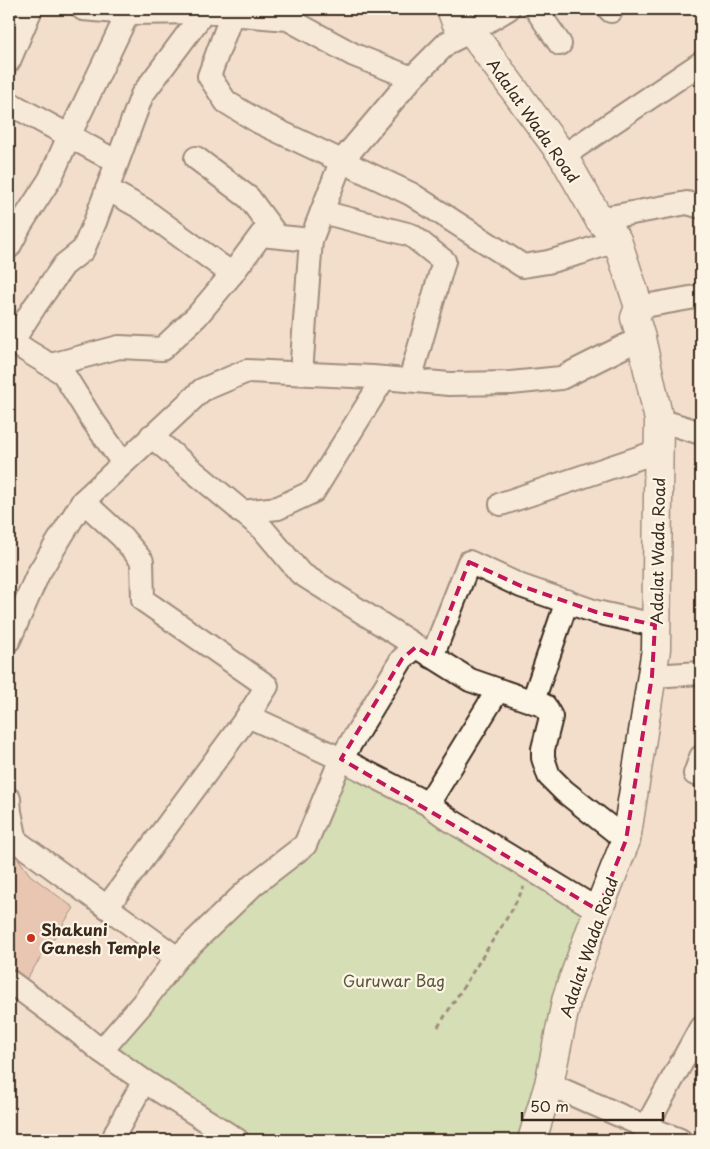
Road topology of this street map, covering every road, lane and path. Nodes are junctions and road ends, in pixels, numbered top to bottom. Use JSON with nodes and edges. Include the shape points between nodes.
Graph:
{"nodes":[{"id":1,"x":31,"y":9,"type":"edge"},
{"id":2,"x":83,"y":9,"type":"edge"},
{"id":3,"x":451,"y":9,"type":"edge"},
{"id":4,"x":508,"y":9,"type":"edge"},
{"id":5,"x":536,"y":9,"type":"edge"},
{"id":6,"x":204,"y":12,"type":"junction"},
{"id":7,"x":128,"y":13,"type":"junction"},
{"id":8,"x":232,"y":14,"type":"junction"},
{"id":9,"x":287,"y":14,"type":"edge"},
{"id":10,"x":472,"y":31,"type":"junction"},
{"id":11,"x":560,"y":44,"type":"dead end"},
{"id":12,"x":9,"y":61,"type":"edge"},
{"id":13,"x":701,"y":63,"type":"edge"},
{"id":14,"x":412,"y":78,"type":"junction"},
{"id":15,"x":9,"y":103,"type":"edge"},
{"id":16,"x":69,"y":136,"type":"junction"},
{"id":17,"x":563,"y":156,"type":"junction"},
{"id":18,"x":196,"y":158,"type":"dead end"},
{"id":19,"x":117,"y":162,"type":"junction"},
{"id":20,"x":341,"y":162,"type":"junction"},
{"id":21,"x":107,"y":189,"type":"junction"},
{"id":22,"x":701,"y":207,"type":"edge"},
{"id":23,"x":322,"y":212,"type":"junction"},
{"id":24,"x":599,"y":219,"type":"junction"},
{"id":25,"x":277,"y":236,"type":"junction"},
{"id":26,"x":311,"y":240,"type":"junction"},
{"id":27,"x":617,"y":240,"type":"junction"},
{"id":28,"x":9,"y":247,"type":"edge"},
{"id":29,"x":232,"y":274,"type":"junction"},
{"id":30,"x":701,"y":296,"type":"edge"},
{"id":31,"x":639,"y":308,"type":"junction"},
{"id":32,"x":641,"y":338,"type":"junction"},
{"id":33,"x":10,"y":340,"type":"edge"},
{"id":34,"x":51,"y":365,"type":"junction"},
{"id":35,"x":301,"y":373,"type":"junction"},
{"id":36,"x":384,"y":378,"type":"junction"},
{"id":37,"x":410,"y":380,"type":"junction"},
{"id":38,"x":659,"y":420,"type":"junction"},
{"id":39,"x":701,"y":433,"type":"edge"},
{"id":40,"x":151,"y":436,"type":"junction"},
{"id":41,"x":659,"y":451,"type":"junction"},
{"id":42,"x":123,"y":463,"type":"junction"},
{"id":43,"x":83,"y":501,"type":"junction"},
{"id":44,"x":501,"y":504,"type":"dead end"},
{"id":45,"x":241,"y":512,"type":"junction"},
{"id":46,"x":567,"y":601,"type":"junction"},
{"id":47,"x":656,"y":625,"type":"junction"},
{"id":48,"x":9,"y":640,"type":"edge"},
{"id":49,"x":424,"y":652,"type":"junction"},
{"id":50,"x":701,"y":673,"type":"edge"},
{"id":51,"x":652,"y":676,"type":"junction"},
{"id":52,"x":498,"y":690,"type":"junction"},
{"id":53,"x":532,"y":701,"type":"junction"},
{"id":54,"x":248,"y":716,"type":"junction"},
{"id":55,"x":341,"y":759,"type":"junction"},
{"id":56,"x":9,"y":799,"type":"edge"},
{"id":57,"x":428,"y":804,"type":"junction"},
{"id":58,"x":626,"y":840,"type":"junction"},
{"id":59,"x":533,"y":870,"type":"junction"},
{"id":60,"x":107,"y":907,"type":"junction"},
{"id":61,"x":598,"y":910,"type":"junction"},
{"id":62,"x":177,"y":958,"type":"junction"},
{"id":63,"x":9,"y":981,"type":"edge"},
{"id":64,"x":438,"y":1027,"type":"dead end"},
{"id":65,"x":700,"y":1029,"type":"edge"},
{"id":66,"x":101,"y":1051,"type":"junction"},
{"id":67,"x":144,"y":1081,"type":"junction"},
{"id":68,"x":549,"y":1084,"type":"junction"},
{"id":69,"x":646,"y":1127,"type":"junction"},
{"id":70,"x":113,"y":1140,"type":"edge"},
{"id":71,"x":237,"y":1140,"type":"edge"},
{"id":72,"x":532,"y":1140,"type":"edge"},
{"id":73,"x":680,"y":1140,"type":"edge"}],
"edges":[{"from":1,"to":12,"type":"street"},
{"from":2,"to":7,"type":"street"},
{"from":3,"to":10,"type":"main road","name":"Adalat Wada Road","via":[[456,22]]},
{"from":4,"to":10,"type":"street"},
{"from":5,"to":11,"type":"street"},
{"from":6,"to":7,"type":"street"},
{"from":6,"to":8,"type":"street"},
{"from":6,"to":19,"type":"street","via":[[142,95]]},
{"from":7,"to":16,"type":"street"},
{"from":8,"to":9,"type":"street"},
{"from":8,"to":20,"type":"street","via":[[209,76],[226,102]]},
{"from":9,"to":14,"type":"street","via":[[354,55]]},
{"from":10,"to":14,"type":"street","via":[[447,43]]},
{"from":10,"to":17,"type":"main road","name":"Adalat Wada Road"},
{"from":13,"to":17,"type":"street"},
{"from":14,"to":20,"type":"street"},
{"from":15,"to":16,"type":"street"},
{"from":16,"to":19,"type":"street"},
{"from":16,"to":28,"type":"street","via":[[50,179]]},
{"from":17,"to":24,"type":"main road","name":"Adalat Wada Road"},
{"from":18,"to":25,"type":"street","via":[[249,198]]},
{"from":19,"to":21,"type":"street"},
{"from":20,"to":23,"type":"street"},
{"from":20,"to":27,"type":"street","via":[[410,194],[524,266],[548,262]]},
{"from":21,"to":29,"type":"street","via":[[143,209]]},
{"from":21,"to":33,"type":"street","via":[[83,250],[64,266]]},
{"from":22,"to":24,"type":"street","via":[[687,203]]},
{"from":23,"to":26,"type":"street"},
{"from":23,"to":37,"type":"street","via":[[411,235],[444,261]]},
{"from":24,"to":27,"type":"main road","name":"Adalat Wada Road"},
{"from":25,"to":26,"type":"street"},
{"from":25,"to":29,"type":"street","via":[[261,235]]},
{"from":26,"to":35,"type":"street"},
{"from":27,"to":31,"type":"main road","name":"Adalat Wada Road"},
{"from":29,"to":34,"type":"street","via":[[197,316],[162,349],[119,348]]},
{"from":30,"to":31,"type":"street"},
{"from":31,"to":32,"type":"main road","name":"Adalat Wada Road","via":[[635,318]]},
{"from":32,"to":37,"type":"street","via":[[561,378],[449,384]]},
{"from":32,"to":38,"type":"main road","name":"Adalat Wada Road"},
{"from":33,"to":34,"type":"street"},
{"from":34,"to":42,"type":"street","via":[[63,373]]},
{"from":35,"to":36,"type":"street"},
{"from":35,"to":40,"type":"street","via":[[247,370],[202,390]]},
{"from":36,"to":37,"type":"street"},
{"from":36,"to":45,"type":"street","via":[[314,491],[278,508]]},
{"from":38,"to":39,"type":"street"},
{"from":38,"to":41,"type":"main road","name":"Adalat Wada Road"},
{"from":40,"to":42,"type":"street"},
{"from":40,"to":45,"type":"street"},
{"from":41,"to":44,"type":"street"},
{"from":41,"to":47,"type":"main road","name":"Adalat Wada Road"},
{"from":42,"to":43,"type":"street"},
{"from":43,"to":48,"type":"street","via":[[38,574]]},
{"from":43,"to":54,"type":"street","via":[[122,537],[142,561],[144,600],[267,686]]},
{"from":45,"to":49,"type":"street","via":[[262,529],[300,573]]},
{"from":46,"to":47,"type":"street","via":[[596,612]]},
{"from":46,"to":49,"type":"street","via":[[521,586],[469,562]]},
{"from":46,"to":53,"type":"street"},
{"from":47,"to":51,"type":"main road","name":"Adalat Wada Road"},
{"from":49,"to":52,"type":"street","via":[[470,680]]},
{"from":49,"to":55,"type":"street","via":[[402,659]]},
{"from":50,"to":51,"type":"street"},
{"from":51,"to":58,"type":"main road","name":"Adalat Wada Road"},
{"from":52,"to":53,"type":"street"},
{"from":52,"to":57,"type":"street"},
{"from":53,"to":58,"type":"street","via":[[545,706],[551,717],[543,750],[549,776]]},
{"from":54,"to":55,"type":"street"},
{"from":54,"to":60,"type":"street"},
{"from":55,"to":57,"type":"street"},
{"from":55,"to":62,"type":"street","via":[[305,845],[254,885]]},
{"from":56,"to":60,"type":"street","via":[[16,841]]},
{"from":57,"to":59,"type":"street"},
{"from":58,"to":61,"type":"main road","name":"Adalat Wada Road"},
{"from":59,"to":61,"type":"street"},
{"from":59,"to":64,"type":"path","via":[[510,913]]},
{"from":60,"to":62,"type":"street"},
{"from":61,"to":68,"type":"main road","name":"Adalat Wada Road","via":[[567,997]]},
{"from":62,"to":66,"type":"street"},
{"from":63,"to":66,"type":"street"},
{"from":65,"to":69,"type":"street"},
{"from":66,"to":67,"type":"street"},
{"from":67,"to":70,"type":"street"},
{"from":67,"to":71,"type":"street"},
{"from":68,"to":69,"type":"street"},
{"from":68,"to":72,"type":"main road","name":"Adalat Wada Road"},
{"from":69,"to":73,"type":"street"}]}
